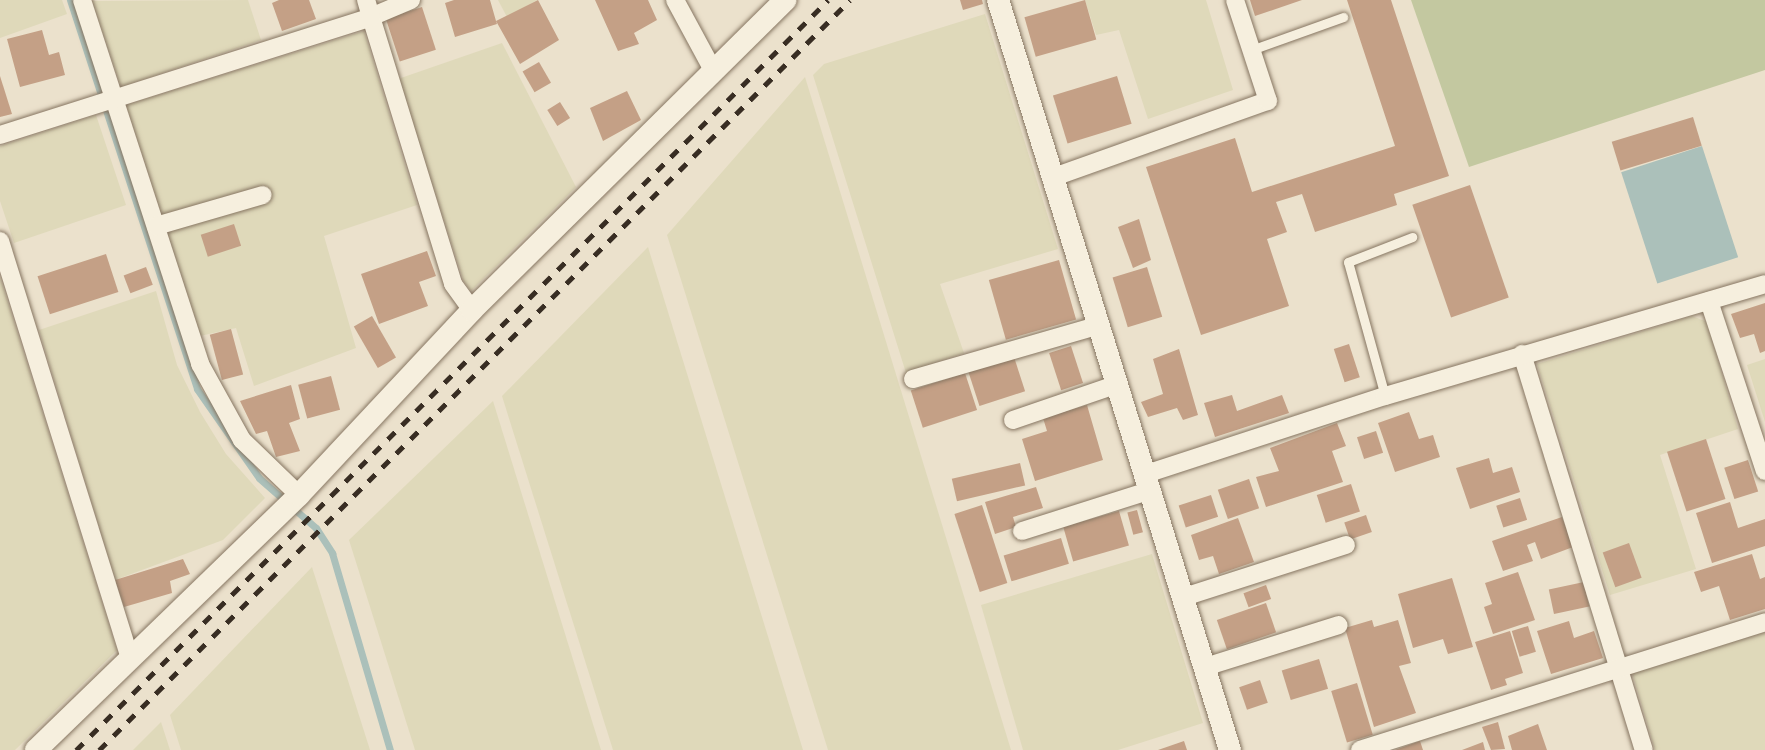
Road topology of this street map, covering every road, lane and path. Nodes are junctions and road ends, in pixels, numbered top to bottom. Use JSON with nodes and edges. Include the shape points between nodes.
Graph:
{"nodes":[{"id":1,"x":82,"y":0,"type":"edge"},
{"id":2,"x":411,"y":0,"type":"edge"},
{"id":3,"x":675,"y":0,"type":"edge"},
{"id":4,"x":785,"y":0,"type":"edge"},
{"id":5,"x":998,"y":0,"type":"edge"},
{"id":6,"x":1235,"y":0,"type":"edge"},
{"id":7,"x":368,"y":8,"type":"edge"},
{"id":8,"x":1343,"y":17,"type":"dead end"},
{"id":9,"x":1251,"y":50,"type":"junction"},
{"id":10,"x":714,"y":72,"type":"junction"},
{"id":11,"x":115,"y":97,"type":"junction"},
{"id":12,"x":0,"y":135,"type":"edge"},
{"id":13,"x":1054,"y":177,"type":"junction"},
{"id":14,"x":262,"y":195,"type":"dead end"},
{"id":15,"x":156,"y":226,"type":"junction"},
{"id":16,"x":1412,"y":237,"type":"dead end"},
{"id":17,"x":0,"y":241,"type":"edge"},
{"id":18,"x":1765,"y":284,"type":"edge"},
{"id":19,"x":1709,"y":301,"type":"junction"},
{"id":20,"x":472,"y":310,"type":"junction"},
{"id":21,"x":1100,"y":325,"type":"junction"},
{"id":22,"x":1522,"y":354,"type":"junction"},
{"id":23,"x":913,"y":379,"type":"dead end"},
{"id":24,"x":1118,"y":384,"type":"junction"},
{"id":25,"x":1385,"y":396,"type":"junction"},
{"id":26,"x":1013,"y":420,"type":"dead end"},
{"id":27,"x":1765,"y":471,"type":"edge"},
{"id":28,"x":1149,"y":482,"type":"junction"},
{"id":29,"x":299,"y":495,"type":"junction"},
{"id":30,"x":1022,"y":531,"type":"dead end"},
{"id":31,"x":1346,"y":545,"type":"dead end"},
{"id":32,"x":1184,"y":597,"type":"junction"},
{"id":33,"x":1765,"y":622,"type":"edge"},
{"id":34,"x":1339,"y":625,"type":"dead end"},
{"id":35,"x":130,"y":658,"type":"junction"},
{"id":36,"x":1205,"y":668,"type":"junction"},
{"id":37,"x":1619,"y":668,"type":"junction"},
{"id":38,"x":36,"y":750,"type":"edge"},
{"id":39,"x":1230,"y":750,"type":"edge"},
{"id":40,"x":1360,"y":750,"type":"edge"},
{"id":41,"x":1644,"y":750,"type":"edge"}],
"edges":[{"from":1,"to":11,"type":"street"},
{"from":2,"to":7,"type":"street"},
{"from":3,"to":10,"type":"street"},
{"from":4,"to":10,"type":"street"},
{"from":5,"to":13,"type":"street"},
{"from":6,"to":9,"type":"street"},
{"from":7,"to":11,"type":"street"},
{"from":7,"to":20,"type":"street","via":[[453,284]]},
{"from":8,"to":9,"type":"lane"},
{"from":9,"to":13,"type":"street","via":[[1268,101]]},
{"from":10,"to":20,"type":"street"},
{"from":11,"to":12,"type":"street"},
{"from":11,"to":15,"type":"street"},
{"from":13,"to":21,"type":"street"},
{"from":14,"to":15,"type":"street"},
{"from":15,"to":29,"type":"street","via":[[200,364],[242,440]]},
{"from":16,"to":25,"type":"lane","via":[[1348,262]]},
{"from":17,"to":35,"type":"street"},
{"from":18,"to":19,"type":"street"},
{"from":19,"to":22,"type":"street"},
{"from":19,"to":27,"type":"street"},
{"from":20,"to":29,"type":"street"},
{"from":21,"to":23,"type":"street"},
{"from":21,"to":24,"type":"street"},
{"from":22,"to":25,"type":"street"},
{"from":22,"to":37,"type":"street"},
{"from":24,"to":26,"type":"street"},
{"from":24,"to":28,"type":"street"},
{"from":25,"to":28,"type":"street"},
{"from":28,"to":30,"type":"street"},
{"from":28,"to":32,"type":"street"},
{"from":29,"to":35,"type":"street"},
{"from":31,"to":32,"type":"street"},
{"from":32,"to":36,"type":"street"},
{"from":33,"to":37,"type":"street"},
{"from":34,"to":36,"type":"street"},
{"from":35,"to":38,"type":"street"},
{"from":36,"to":39,"type":"street"},
{"from":37,"to":40,"type":"street"},
{"from":37,"to":41,"type":"street"}]}
